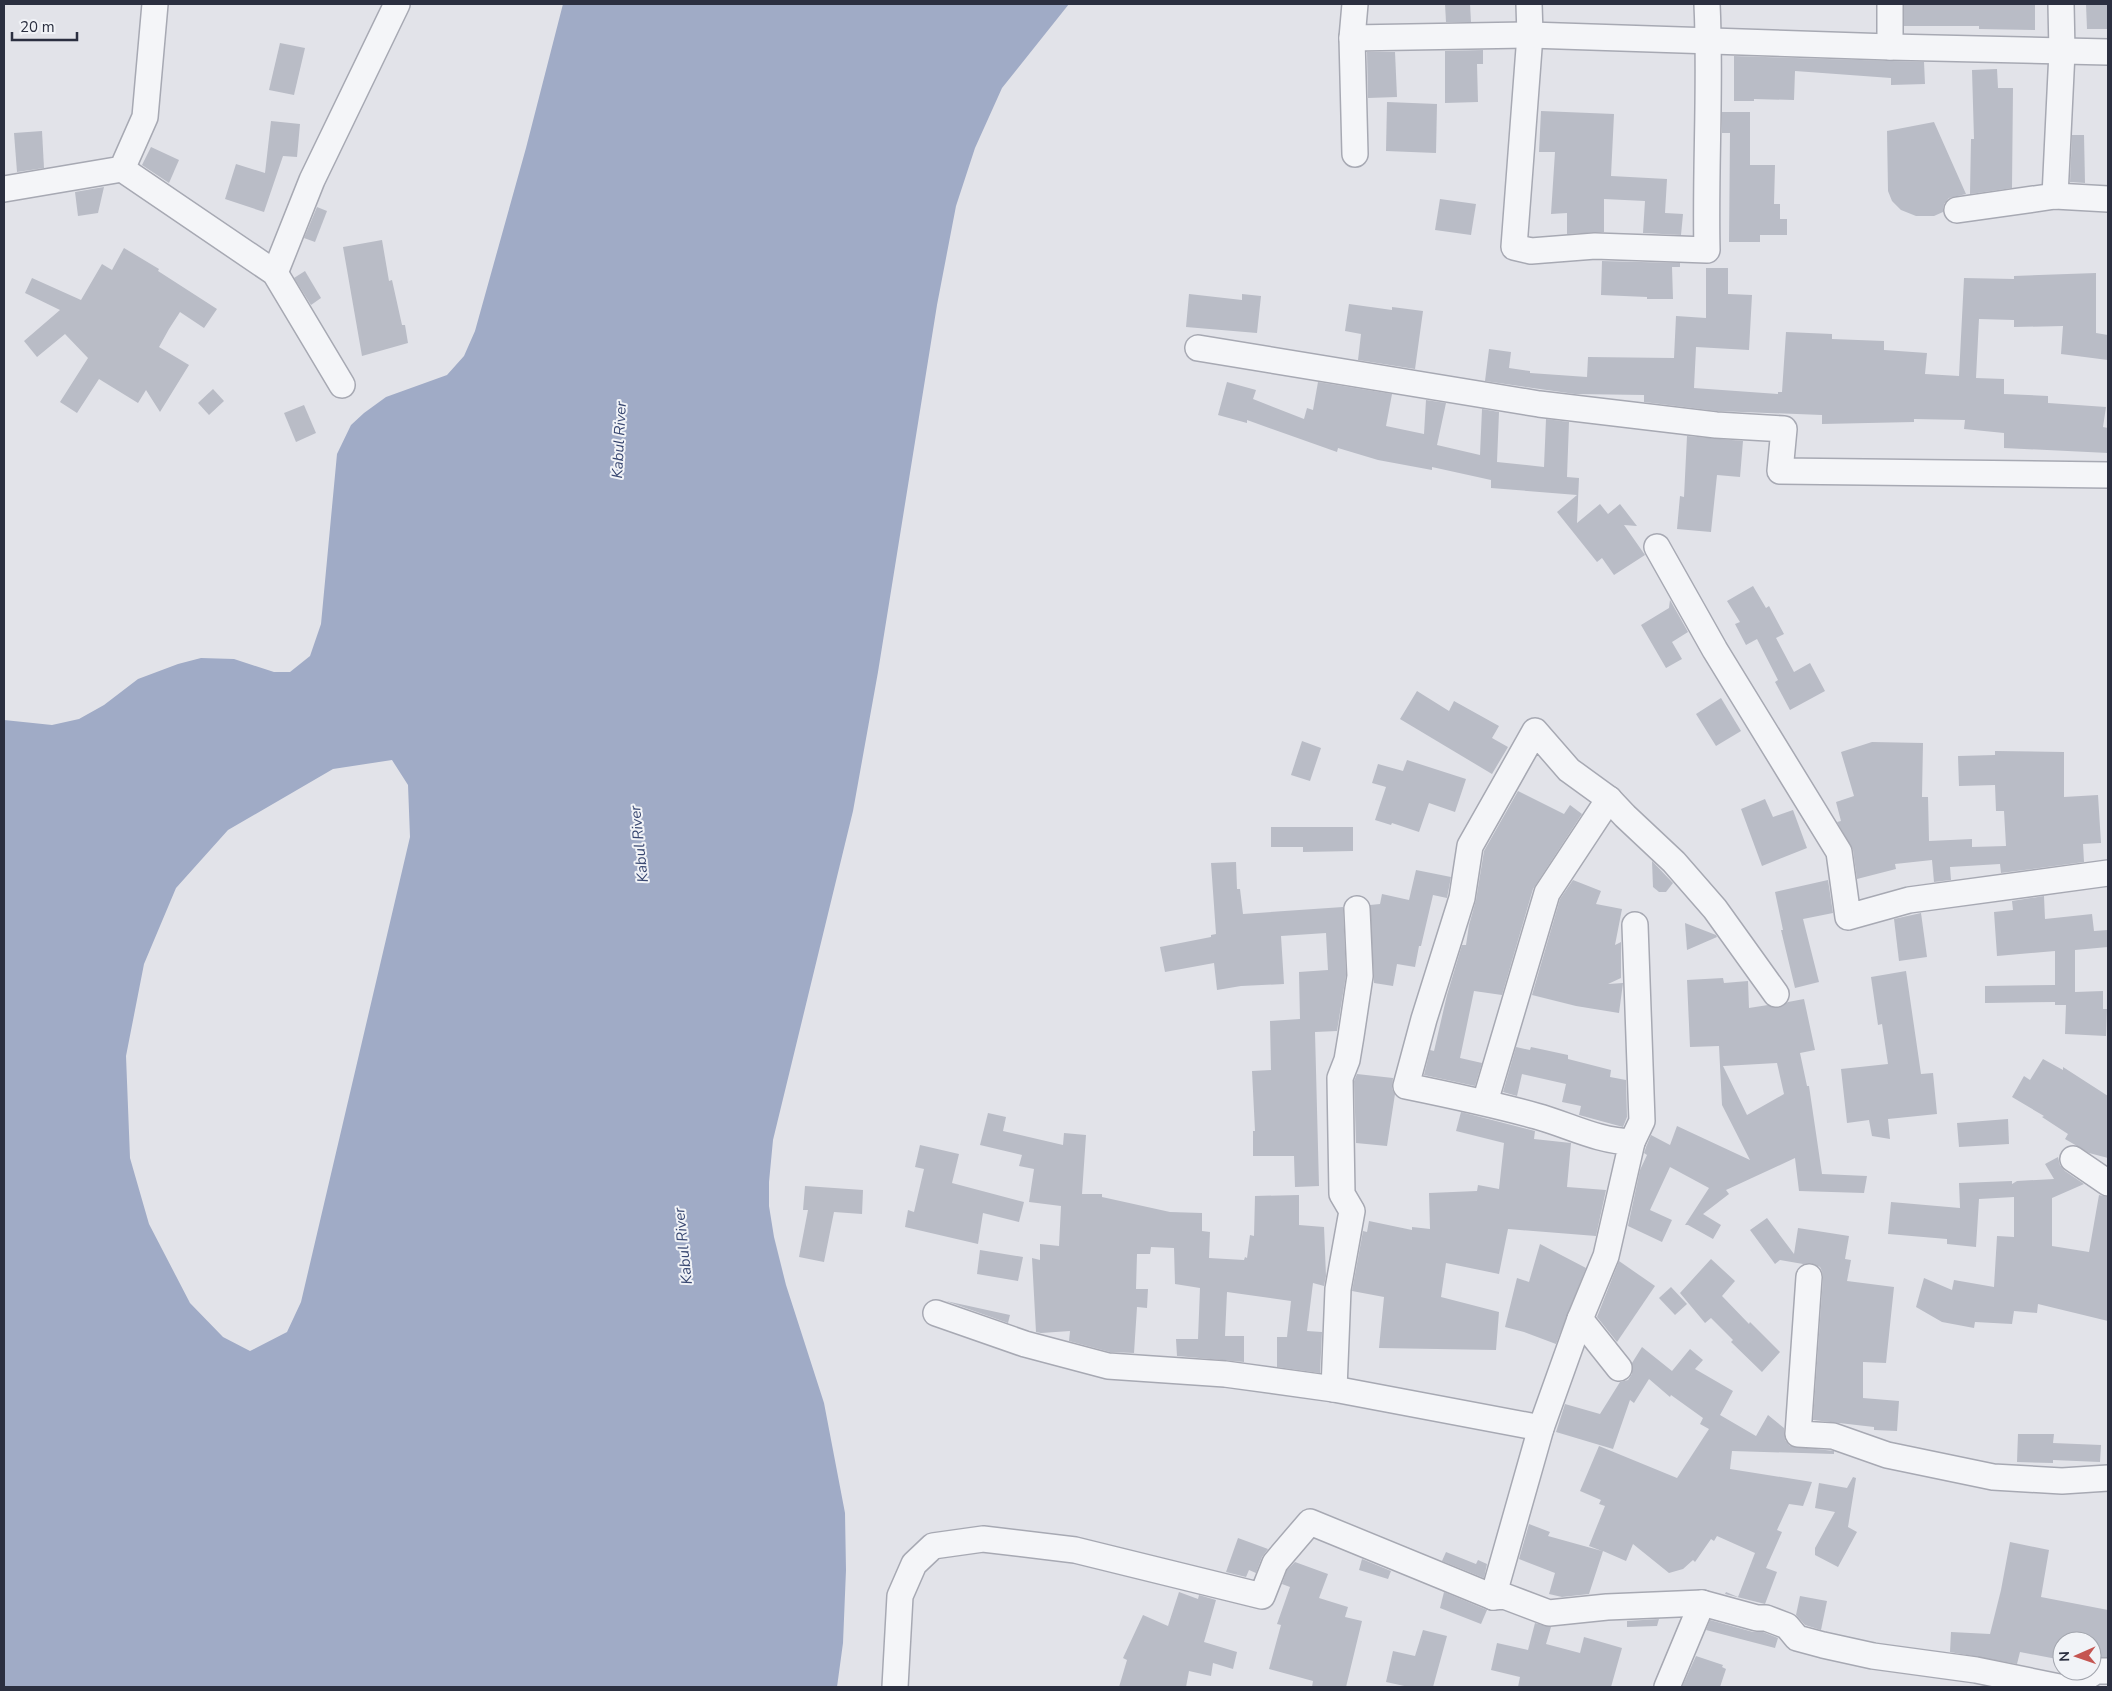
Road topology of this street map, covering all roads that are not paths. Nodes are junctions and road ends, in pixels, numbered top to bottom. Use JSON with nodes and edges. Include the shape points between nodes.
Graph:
{"nodes":[{"id":1,"x":155,"y":4,"type":"edge"},
{"id":2,"x":397,"y":4,"type":"edge"},
{"id":3,"x":1355,"y":4,"type":"edge"},
{"id":4,"x":1529,"y":4,"type":"edge"},
{"id":5,"x":1707,"y":4,"type":"edge"},
{"id":6,"x":1890,"y":4,"type":"edge"},
{"id":7,"x":2061,"y":4,"type":"edge"},
{"id":8,"x":1530,"y":35,"type":"junction"},
{"id":9,"x":1352,"y":38,"type":"junction"},
{"id":10,"x":1709,"y":41,"type":"junction"},
{"id":11,"x":1890,"y":47,"type":"junction"},
{"id":12,"x":2062,"y":52,"type":"junction"},
{"id":13,"x":2108,"y":52,"type":"edge"},
{"id":14,"x":1355,"y":154,"type":"dead end"},
{"id":15,"x":122,"y":169,"type":"junction"},
{"id":16,"x":4,"y":189,"type":"edge"},
{"id":17,"x":2055,"y":196,"type":"junction"},
{"id":18,"x":2108,"y":199,"type":"edge"},
{"id":19,"x":1957,"y":210,"type":"dead end"},
{"id":20,"x":276,"y":273,"type":"junction"},
{"id":21,"x":1198,"y":348,"type":"dead end"},
{"id":22,"x":342,"y":385,"type":"dead end"},
{"id":23,"x":2108,"y":475,"type":"edge"},
{"id":24,"x":1657,"y":547,"type":"dead end"},
{"id":25,"x":1609,"y":799,"type":"junction"},
{"id":26,"x":2108,"y":873,"type":"edge"},
{"id":27,"x":1357,"y":909,"type":"dead end"},
{"id":28,"x":1635,"y":925,"type":"dead end"},
{"id":29,"x":1776,"y":994,"type":"dead end"},
{"id":30,"x":1485,"y":1102,"type":"junction"},
{"id":31,"x":1632,"y":1142,"type":"junction"},
{"id":32,"x":2073,"y":1159,"type":"dead end"},
{"id":33,"x":2108,"y":1183,"type":"edge"},
{"id":34,"x":1809,"y":1277,"type":"dead end"},
{"id":35,"x":936,"y":1312,"type":"dead end"},
{"id":36,"x":1580,"y":1319,"type":"junction"},
{"id":37,"x":1619,"y":1368,"type":"dead end"},
{"id":38,"x":1334,"y":1389,"type":"junction"},
{"id":39,"x":1541,"y":1428,"type":"junction"},
{"id":40,"x":2108,"y":1478,"type":"edge"},
{"id":41,"x":1493,"y":1597,"type":"junction"},
{"id":42,"x":1702,"y":1603,"type":"junction"},
{"id":43,"x":2108,"y":1671,"type":"edge"},
{"id":44,"x":1973,"y":1678,"type":"edge"},
{"id":45,"x":895,"y":1687,"type":"edge"},
{"id":46,"x":1667,"y":1687,"type":"edge"},
{"id":47,"x":2059,"y":1687,"type":"edge"},
{"id":48,"x":2071,"y":1687,"type":"edge"}],
"edges":[{"from":1,"to":15,"type":"street","via":[[145,117]]},
{"from":2,"to":20,"type":"street","via":[[312,180]]},
{"from":3,"to":9,"type":"street"},
{"from":4,"to":8,"type":"street"},
{"from":5,"to":10,"type":"street"},
{"from":6,"to":11,"type":"street"},
{"from":7,"to":12,"type":"street"},
{"from":8,"to":9,"type":"street"},
{"from":8,"to":10,"type":"street"},
{"from":8,"to":10,"type":"street","via":[[1514,247],[1531,251],[1595,246],[1707,250]]},
{"from":9,"to":14,"type":"street"},
{"from":10,"to":11,"type":"street"},
{"from":11,"to":12,"type":"street"},
{"from":12,"to":13,"type":"street"},
{"from":12,"to":17,"type":"street"},
{"from":15,"to":16,"type":"street"},
{"from":15,"to":20,"type":"street"},
{"from":17,"to":18,"type":"street"},
{"from":17,"to":19,"type":"street"},
{"from":20,"to":22,"type":"street"},
{"from":21,"to":23,"type":"street","via":[[1539,404],[1716,425],[1784,429],[1780,471]]},
{"from":24,"to":26,"type":"street","via":[[1715,650],[1839,852],[1848,917],[1909,900]]},
{"from":25,"to":29,"type":"street","via":[[1674,862],[1715,909]]},
{"from":25,"to":30,"type":"street","via":[[1547,893]]},
{"from":25,"to":30,"type":"street","via":[[1569,770],[1535,731],[1470,846],[1462,898],[1406,1086]]},
{"from":27,"to":38,"type":"street","via":[[1360,976],[1347,1060],[1340,1078],[1342,1194],[1352,1211],[1338,1289]]},
{"from":28,"to":31,"type":"street","via":[[1642,1121]]},
{"from":30,"to":31,"type":"street","via":[[1611,1141]]},
{"from":31,"to":36,"type":"street","via":[[1606,1256]]},
{"from":32,"to":33,"type":"street"},
{"from":34,"to":40,"type":"street","via":[[1798,1434],[1833,1436],[1887,1455],[1993,1477],[2062,1481]]},
{"from":35,"to":38,"type":"street","via":[[1025,1344],[1108,1366],[1225,1374]]},
{"from":36,"to":37,"type":"street"},
{"from":36,"to":39,"type":"street"},
{"from":38,"to":39,"type":"street"},
{"from":39,"to":41,"type":"street"},
{"from":41,"to":42,"type":"street","via":[[1504,1596],[1549,1613]]},
{"from":41,"to":45,"type":"street","via":[[1310,1522],[1275,1563],[1262,1596],[1075,1550],[983,1539],[933,1546],[914,1564],[900,1596]]},
{"from":42,"to":44,"type":"street","via":[[1766,1618],[1787,1626],[1797,1638],[1823,1646]]},
{"from":42,"to":46,"type":"street"},
{"from":43,"to":48,"type":"street","via":[[2096,1671]]},
{"from":44,"to":47,"type":"street"}]}
